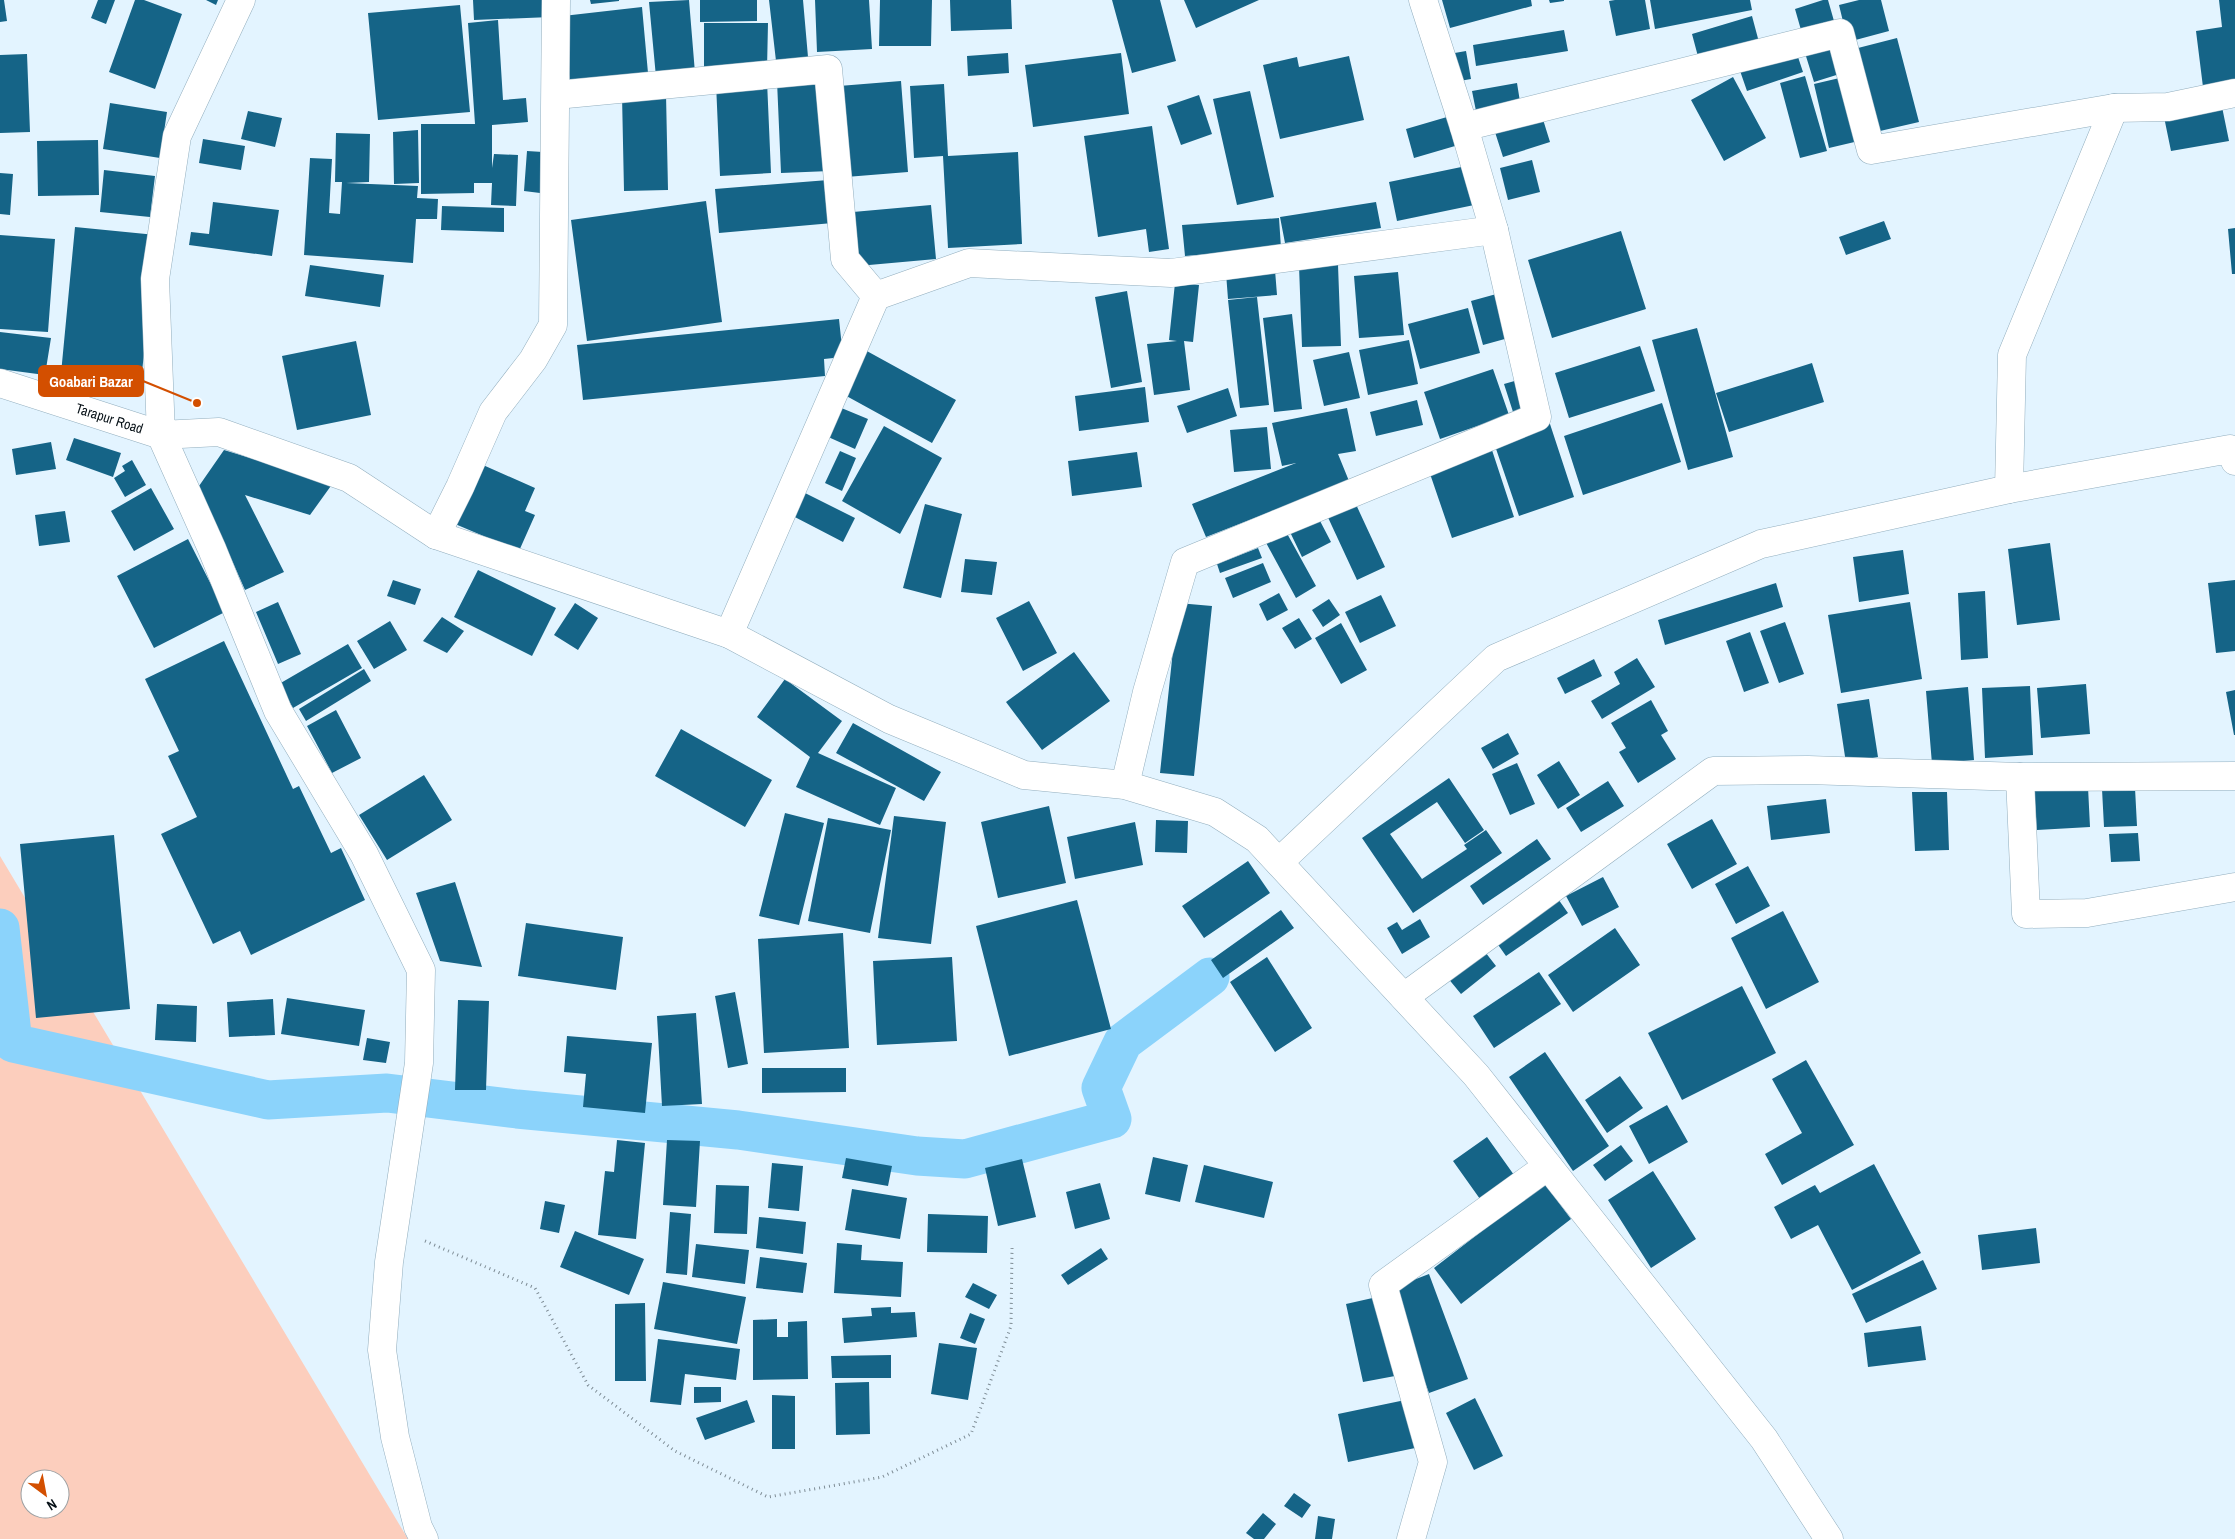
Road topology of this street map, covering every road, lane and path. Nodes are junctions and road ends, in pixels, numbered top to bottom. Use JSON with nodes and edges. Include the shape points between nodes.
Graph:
{"nodes":[{"id":1,"x":241,"y":0,"type":"edge"},
{"id":2,"x":556,"y":0,"type":"edge"},
{"id":3,"x":1423,"y":0,"type":"edge"},
{"id":4,"x":2235,"y":93,"type":"edge"},
{"id":5,"x":556,"y":95,"type":"junction"},
{"id":6,"x":2114,"y":108,"type":"junction"},
{"id":7,"x":1464,"y":127,"type":"junction"},
{"id":8,"x":1494,"y":230,"type":"junction"},
{"id":9,"x":876,"y":296,"type":"junction"},
{"id":10,"x":0,"y":384,"type":"edge"},
{"id":11,"x":161,"y":435,"type":"junction"},
{"id":12,"x":2235,"y":461,"type":"edge"},
{"id":13,"x":2009,"y":489,"type":"junction"},
{"id":14,"x":436,"y":535,"type":"junction"},
{"id":15,"x":729,"y":634,"type":"junction"},
{"id":16,"x":2235,"y":776,"type":"edge"},
{"id":17,"x":2020,"y":777,"type":"junction"},
{"id":18,"x":1125,"y":785,"type":"junction"},
{"id":19,"x":1279,"y":862,"type":"junction"},
{"id":20,"x":2235,"y":887,"type":"edge"},
{"id":21,"x":1404,"y":997,"type":"junction"},
{"id":22,"x":1548,"y":1166,"type":"junction"},
{"id":23,"x":394,"y":1228,"type":"junction"},
{"id":24,"x":1012,"y":1248,"type":"dead end"},
{"id":25,"x":424,"y":1539,"type":"edge"},
{"id":26,"x":1411,"y":1539,"type":"edge"},
{"id":27,"x":1829,"y":1539,"type":"edge"}],
"edges":[{"from":1,"to":11,"type":"street","via":[[177,136],[155,279]]},
{"from":2,"to":5,"type":"street"},
{"from":3,"to":7,"type":"street"},
{"from":4,"to":6,"type":"street","via":[[2168,106]]},
{"from":5,"to":9,"type":"street","via":[[828,69],[845,259]]},
{"from":5,"to":14,"type":"street","via":[[553,325],[533,360],[492,412]]},
{"from":6,"to":7,"type":"street","via":[[1871,150],[1840,33]]},
{"from":6,"to":13,"type":"street","via":[[2012,355]]},
{"from":7,"to":8,"type":"street"},
{"from":8,"to":9,"type":"street","via":[[1171,273],[969,263]]},
{"from":8,"to":18,"type":"street","via":[[1537,417],[1185,562],[1147,692]]},
{"from":9,"to":15,"type":"street"},
{"from":10,"to":11,"type":"street","name":"Tarapur Road"},
{"from":11,"to":14,"type":"street","via":[[219,432],[348,478]]},
{"from":11,"to":23,"type":"street","via":[[278,710],[364,854],[421,970],[419,1064]]},
{"from":12,"to":13,"type":"street","via":[[2230,449]]},
{"from":13,"to":19,"type":"street","via":[[1760,544],[1496,658]]},
{"from":14,"to":15,"type":"street"},
{"from":15,"to":18,"type":"street","via":[[889,719],[1024,775]]},
{"from":16,"to":17,"type":"street"},
{"from":17,"to":20,"type":"street","via":[[2026,914],[2087,913]]},
{"from":17,"to":21,"type":"street","via":[[1808,770],[1713,771]]},
{"from":18,"to":19,"type":"street","via":[[1215,812],[1257,839]]},
{"from":19,"to":21,"type":"street"},
{"from":21,"to":22,"type":"street","via":[[1476,1075]]},
{"from":22,"to":26,"type":"street","via":[[1383,1285],[1433,1462]]},
{"from":22,"to":27,"type":"street","via":[[1764,1439]]},
{"from":23,"to":24,"type":"path","via":[[535,1288],[588,1385],[675,1451],[768,1497],[882,1477],[971,1434],[1011,1326]]},
{"from":23,"to":25,"type":"street","via":[[382,1350],[395,1437]]}]}
